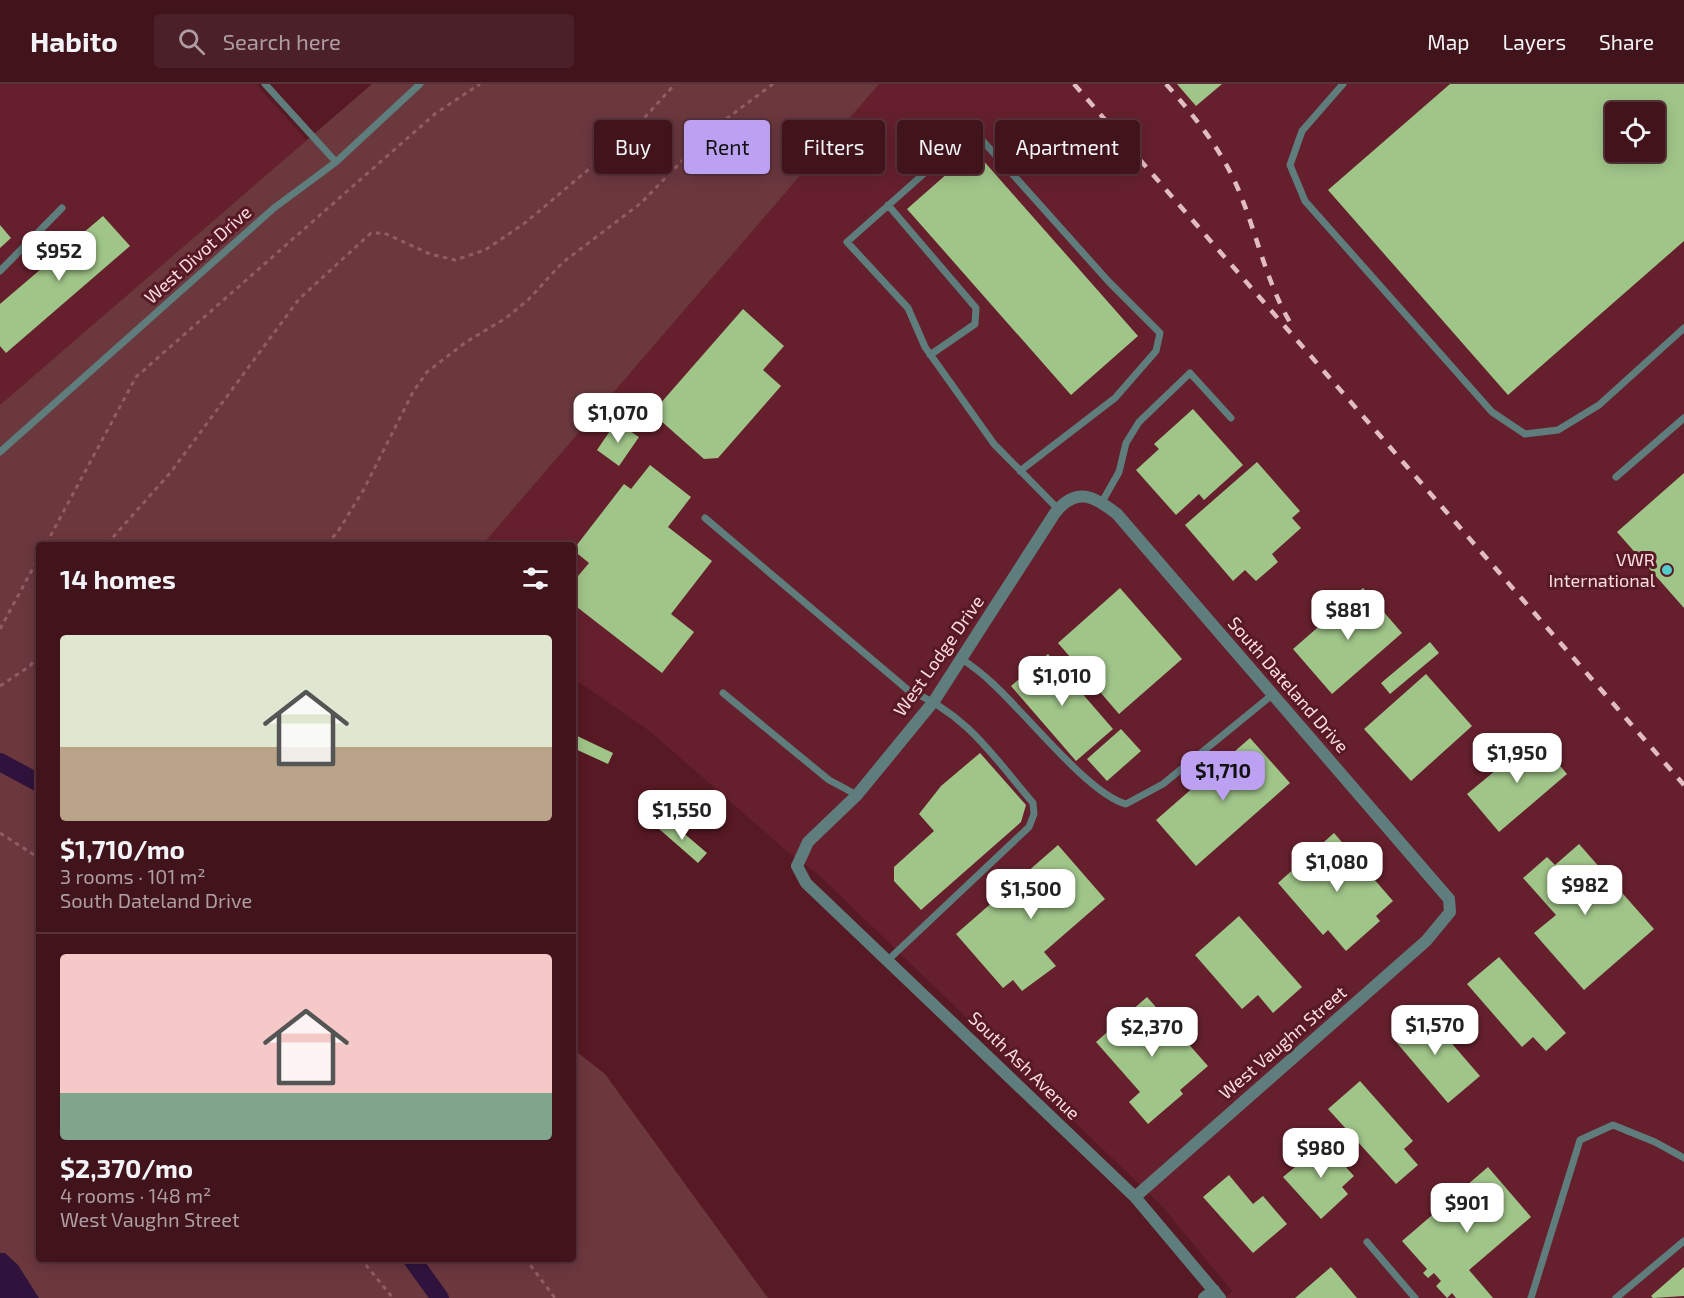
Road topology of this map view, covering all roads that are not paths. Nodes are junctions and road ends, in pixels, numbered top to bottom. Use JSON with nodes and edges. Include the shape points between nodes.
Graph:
{"nodes":[{"id":1,"x":265,"y":84,"type":"edge"},
{"id":2,"x":420,"y":84,"type":"edge"},
{"id":3,"x":1343,"y":84,"type":"edge"},
{"id":4,"x":336,"y":162,"type":"junction"},
{"id":5,"x":888,"y":205,"type":"junction"},
{"id":6,"x":62,"y":208,"type":"dead end"},
{"id":7,"x":0,"y":271,"type":"edge"},
{"id":8,"x":1684,"y":328,"type":"edge"},
{"id":9,"x":930,"y":355,"type":"junction"},
{"id":10,"x":1231,"y":418,"type":"dead end"},
{"id":11,"x":1684,"y":418,"type":"edge"},
{"id":12,"x":0,"y":452,"type":"edge"},
{"id":13,"x":1020,"y":471,"type":"junction"},
{"id":14,"x":1616,"y":477,"type":"dead end"},
{"id":15,"x":1084,"y":495,"type":"joint"},
{"id":16,"x":1102,"y":502,"type":"junction"},
{"id":17,"x":1058,"y":509,"type":"junction"},
{"id":18,"x":705,"y":518,"type":"dead end"},
{"id":19,"x":962,"y":659,"type":"junction"},
{"id":20,"x":723,"y":693,"type":"dead end"},
{"id":21,"x":1272,"y":695,"type":"junction"},
{"id":22,"x":934,"y":701,"type":"junction"},
{"id":23,"x":857,"y":795,"type":"junction"},
{"id":24,"x":797,"y":866,"type":"joint"},
{"id":25,"x":1450,"y":912,"type":"joint"},
{"id":26,"x":887,"y":961,"type":"junction"},
{"id":27,"x":1684,"y":1158,"type":"edge"},
{"id":28,"x":1135,"y":1197,"type":"junction"},
{"id":29,"x":1684,"y":1241,"type":"edge"},
{"id":30,"x":1367,"y":1242,"type":"dead end"},
{"id":31,"x":1213,"y":1295,"type":"edge"},
{"id":32,"x":1415,"y":1298,"type":"edge"},
{"id":33,"x":1531,"y":1298,"type":"edge"},
{"id":34,"x":1616,"y":1298,"type":"edge"}],
"edges":[{"from":1,"to":4,"type":"lane"},
{"from":2,"to":4,"type":"lane","name":"West Divot Drive"},
{"from":3,"to":8,"type":"lane","via":[[1302,131],[1290,165],[1305,201],[1492,412],[1525,434],[1558,430],[1599,405]]},
{"from":4,"to":12,"type":"lane","name":"West Divot Drive","via":[[274,208]]},
{"from":5,"to":9,"type":"lane","via":[[847,242],[909,308]]},
{"from":5,"to":9,"type":"lane","via":[[976,308],[975,324]]},
{"from":5,"to":13,"type":"lane","via":[[973,130],[1160,333],[1156,351],[1115,398]]},
{"from":6,"to":7,"type":"lane"},
{"from":9,"to":13,"type":"lane","via":[[970,413]]},
{"from":10,"to":16,"type":"lane","via":[[1190,373],[1139,422]]},
{"from":11,"to":14,"type":"lane"},
{"from":13,"to":17,"type":"lane"},
{"from":15,"to":16,"type":"street","name":"South Dateland Drive"},
{"from":15,"to":17,"type":"street","name":"West Lodge Drive","via":[[1066,501]]},
{"from":16,"to":21,"type":"street","name":"South Dateland Drive","via":[[1117,514]]},
{"from":17,"to":19,"type":"street","name":"West Lodge Drive"},
{"from":18,"to":22,"type":"lane","via":[[908,690]]},
{"from":19,"to":21,"type":"lane","via":[[991,682],[1088,779],[1126,804],[1162,784]]},
{"from":19,"to":22,"type":"street","name":"West Lodge Drive"},
{"from":20,"to":23,"type":"lane","via":[[829,780]]},
{"from":21,"to":25,"type":"street","name":"South Dateland Drive","via":[[1440,886],[1449,899]]},
{"from":22,"to":23,"type":"street","name":"West Lodge Drive"},
{"from":22,"to":26,"type":"lane","via":[[965,723],[1033,803],[1034,814],[1029,827]]},
{"from":23,"to":24,"type":"street","name":"West Lodge Drive","via":[[808,842]]},
{"from":24,"to":26,"type":"street","name":"South Ash Avenue","via":[[806,883]]},
{"from":25,"to":28,"type":"street","name":"West Vaughn Street","via":[[1426,941]]},
{"from":26,"to":28,"type":"street","name":"South Ash Avenue"},
{"from":27,"to":33,"type":"lane","via":[[1612,1125],[1580,1140]]},
{"from":28,"to":31,"type":"street","name":"South Ash Avenue"},
{"from":29,"to":34,"type":"lane"},
{"from":30,"to":32,"type":"lane"}]}
